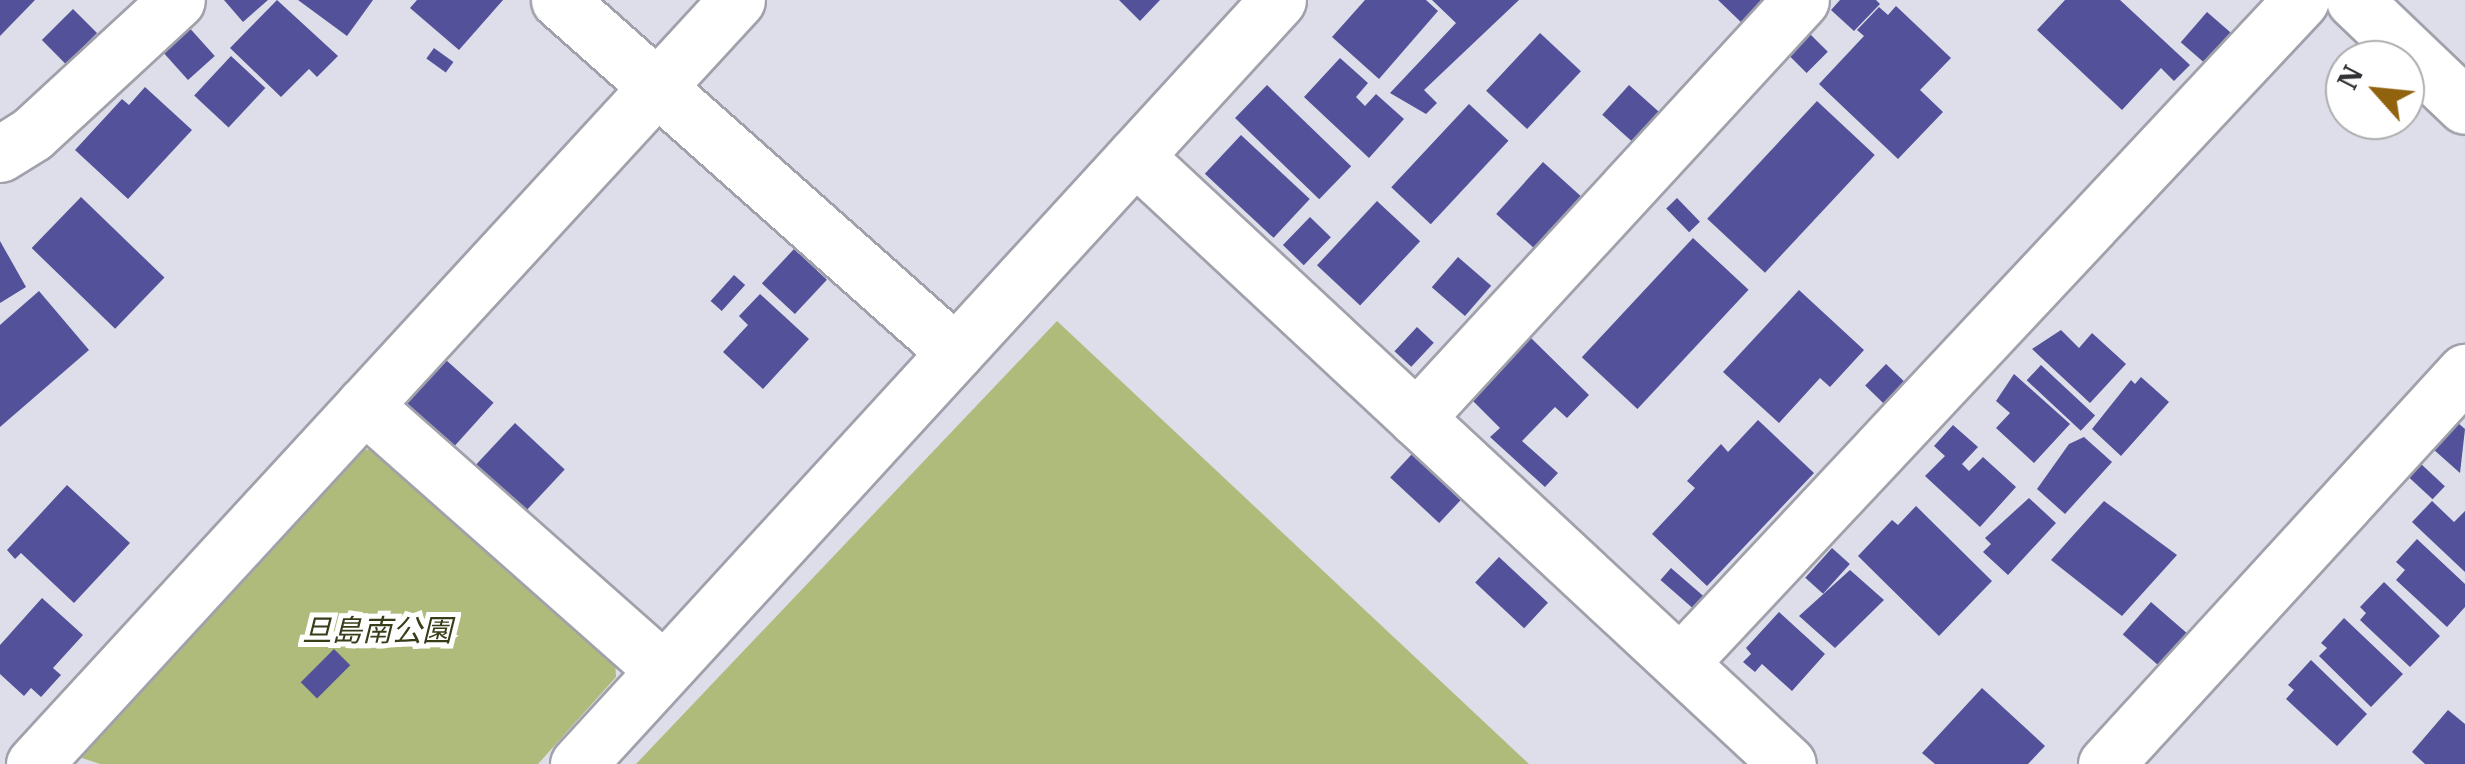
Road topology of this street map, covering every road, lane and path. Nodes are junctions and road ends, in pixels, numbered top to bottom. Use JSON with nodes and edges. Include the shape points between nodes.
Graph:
{"nodes":[{"id":1,"x":177,"y":0,"type":"edge"},
{"id":2,"x":559,"y":0,"type":"edge"},
{"id":3,"x":738,"y":0,"type":"edge"},
{"id":4,"x":1278,"y":0,"type":"edge"},
{"id":5,"x":1801,"y":0,"type":"edge"},
{"id":6,"x":2301,"y":0,"type":"edge"},
{"id":7,"x":2354,"y":0,"type":"edge"},
{"id":8,"x":656,"y":87,"type":"junction"},
{"id":9,"x":2465,"y":106,"type":"edge"},
{"id":10,"x":11,"y":129,"type":"edge"},
{"id":11,"x":1135,"y":156,"type":"junction"},
{"id":12,"x":955,"y":352,"type":"junction"},
{"id":13,"x":2465,"y":372,"type":"edge"},
{"id":14,"x":364,"y":405,"type":"junction"},
{"id":15,"x":1416,"y":418,"type":"junction"},
{"id":16,"x":1680,"y":663,"type":"junction"},
{"id":17,"x":664,"y":670,"type":"junction"},
{"id":18,"x":34,"y":764,"type":"edge"},
{"id":19,"x":578,"y":764,"type":"edge"},
{"id":20,"x":1788,"y":764,"type":"edge"},
{"id":21,"x":2106,"y":764,"type":"edge"}],
"edges":[{"from":1,"to":10,"type":"street"},
{"from":2,"to":8,"type":"street"},
{"from":3,"to":8,"type":"street"},
{"from":4,"to":11,"type":"street"},
{"from":5,"to":15,"type":"street"},
{"from":6,"to":16,"type":"street"},
{"from":7,"to":9,"type":"street"},
{"from":8,"to":12,"type":"street"},
{"from":8,"to":14,"type":"street"},
{"from":11,"to":12,"type":"street"},
{"from":11,"to":15,"type":"street"},
{"from":12,"to":17,"type":"street"},
{"from":13,"to":21,"type":"street"},
{"from":14,"to":17,"type":"street"},
{"from":14,"to":18,"type":"street"},
{"from":15,"to":16,"type":"street"},
{"from":16,"to":20,"type":"street"},
{"from":17,"to":19,"type":"street"}]}
